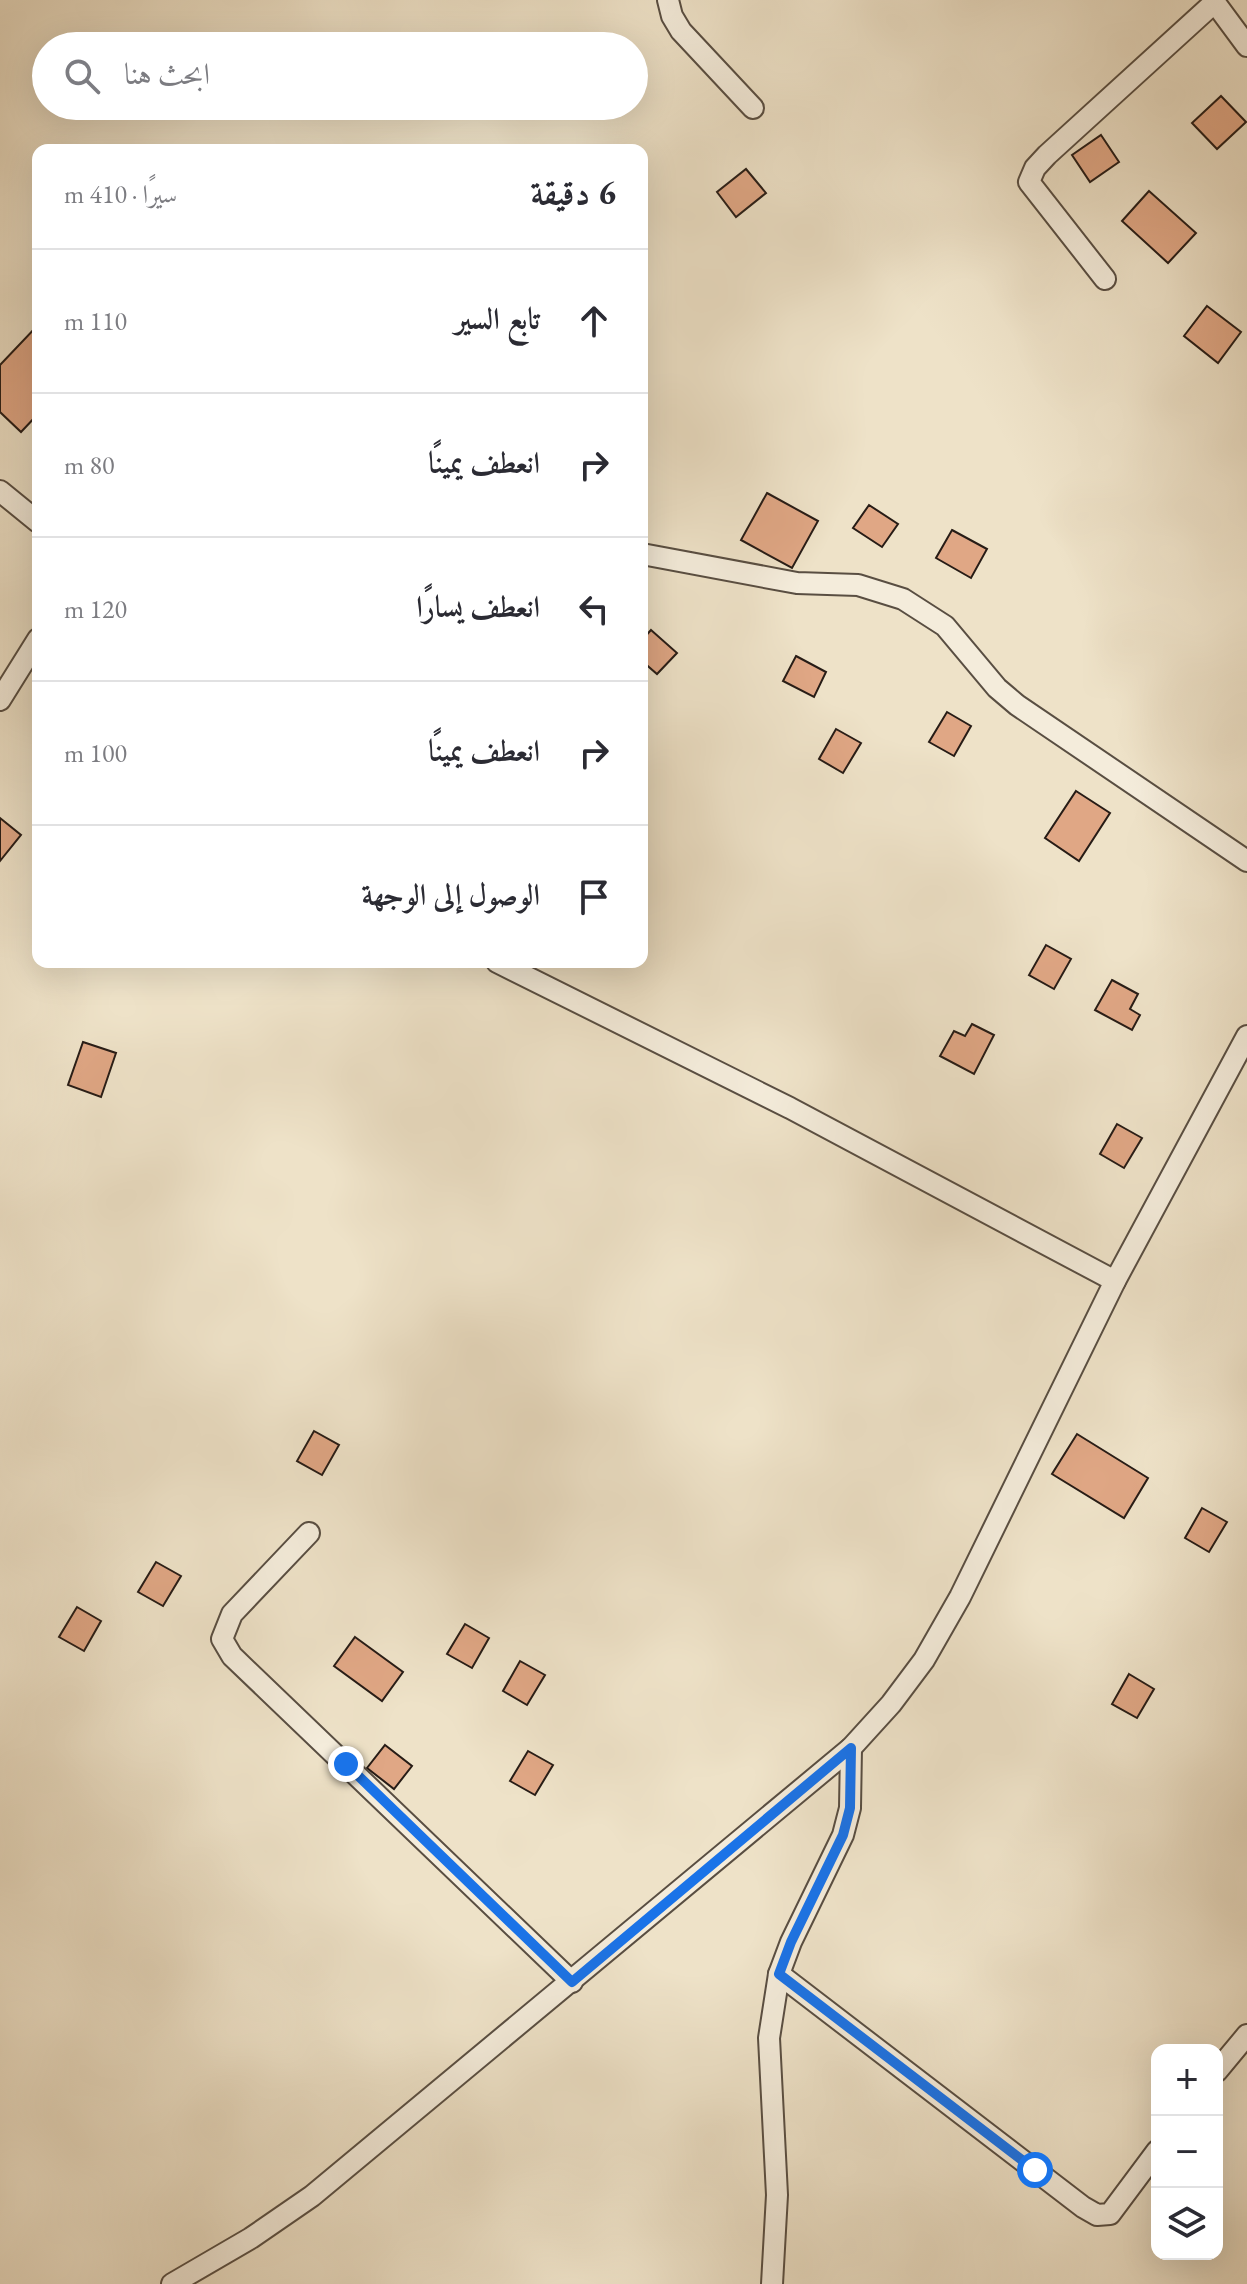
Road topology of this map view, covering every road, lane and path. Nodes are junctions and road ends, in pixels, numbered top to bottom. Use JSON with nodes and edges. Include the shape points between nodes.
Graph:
{"nodes":[{"id":1,"x":668,"y":0,"type":"edge"},
{"id":2,"x":1214,"y":1,"type":"edge"},
{"id":3,"x":1247,"y":46,"type":"edge"},
{"id":4,"x":753,"y":108,"type":"dead end"},
{"id":5,"x":1105,"y":279,"type":"dead end"},
{"id":6,"x":0,"y":491,"type":"edge"},
{"id":7,"x":32,"y":517,"type":"edge"},
{"id":8,"x":648,"y":555,"type":"edge"},
{"id":9,"x":32,"y":649,"type":"edge"},
{"id":10,"x":0,"y":700,"type":"edge"},
{"id":11,"x":1247,"y":861,"type":"edge"},
{"id":12,"x":509,"y":968,"type":"edge"},
{"id":13,"x":1247,"y":1036,"type":"edge"},
{"id":14,"x":1115,"y":1281,"type":"junction"},
{"id":15,"x":309,"y":1533,"type":"dead end"},
{"id":16,"x":851,"y":1748,"type":"junction"},
{"id":17,"x":779,"y":1974,"type":"junction"},
{"id":18,"x":572,"y":1982,"type":"junction"},
{"id":19,"x":1247,"y":2035,"type":"edge"},
{"id":20,"x":1223,"y":2064,"type":"edge"},
{"id":21,"x":1151,"y":2159,"type":"edge"},
{"id":22,"x":172,"y":2284,"type":"edge"},
{"id":23,"x":772,"y":2284,"type":"edge"}],
"edges":[{"from":1,"to":4,"type":"street","via":[[681,31]]},
{"from":2,"to":3,"type":"street"},
{"from":2,"to":5,"type":"street","via":[[1047,155],[1029,182]]},
{"from":6,"to":7,"type":"street"},
{"from":8,"to":11,"type":"street","via":[[797,583],[858,585],[903,599],[945,626],[1017,705]]},
{"from":9,"to":10,"type":"street"},
{"from":12,"to":14,"type":"street","via":[[790,1108]]},
{"from":13,"to":14,"type":"street"},
{"from":14,"to":16,"type":"street","via":[[960,1597],[924,1660]]},
{"from":15,"to":18,"type":"street","via":[[232,1614],[222,1639],[232,1656]]},
{"from":16,"to":17,"type":"street","via":[[850,1808],[843,1835]]},
{"from":16,"to":18,"type":"street"},
{"from":17,"to":21,"type":"street","via":[[1097,2215],[1110,2214]]},
{"from":17,"to":23,"type":"street","via":[[769,2038],[777,2195]]},
{"from":18,"to":22,"type":"street","via":[[312,2196]]},
{"from":19,"to":20,"type":"street"}]}
